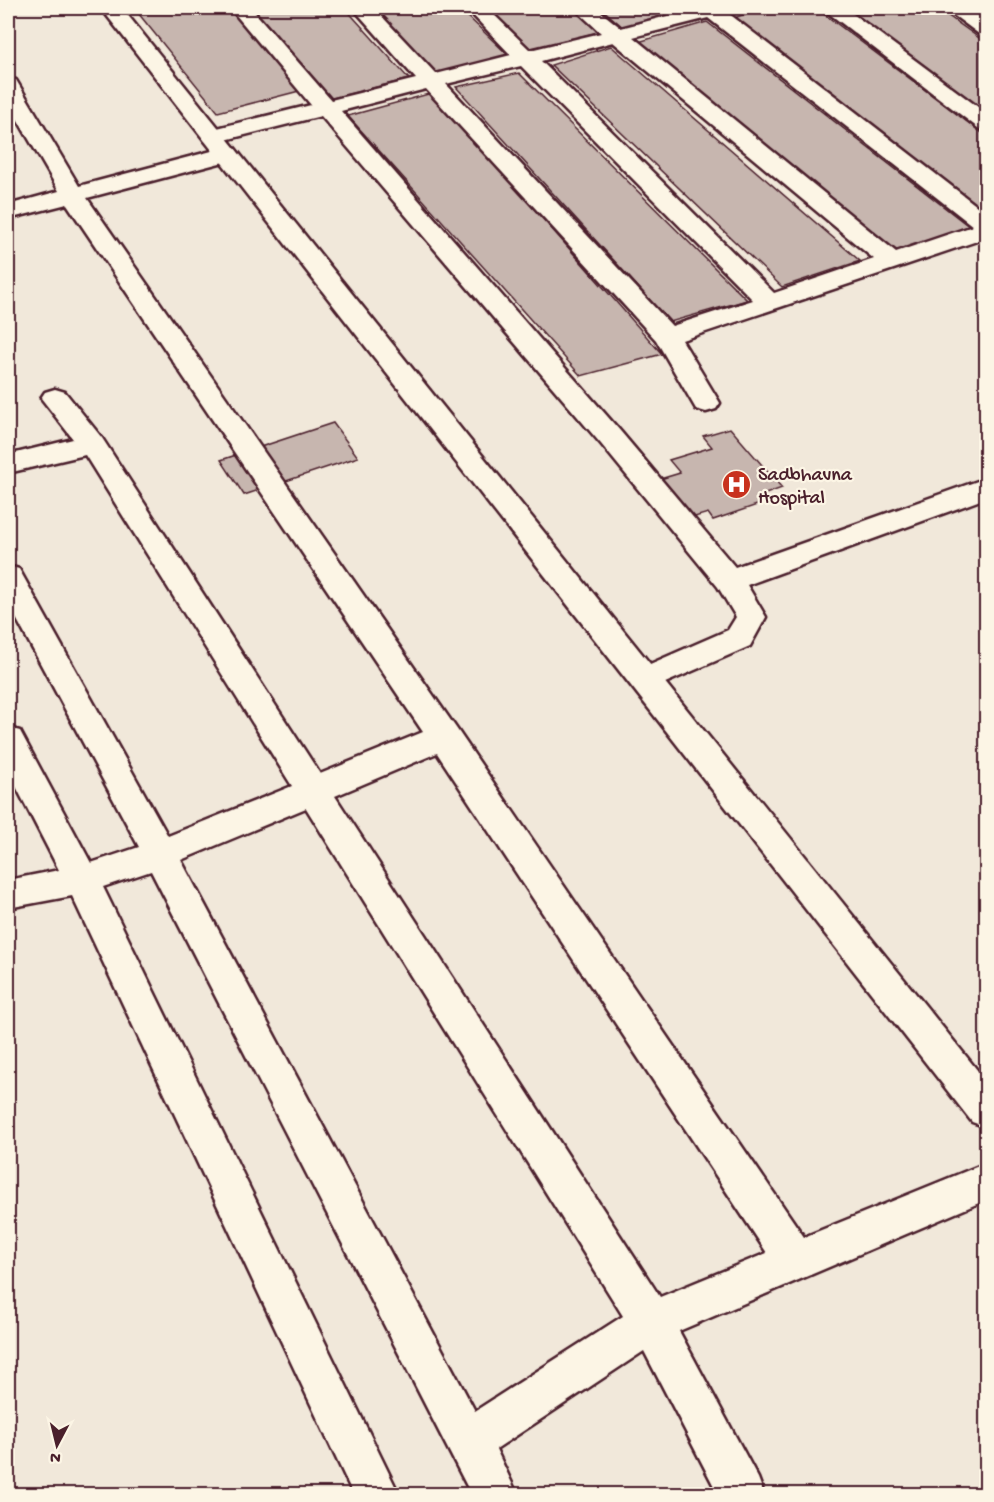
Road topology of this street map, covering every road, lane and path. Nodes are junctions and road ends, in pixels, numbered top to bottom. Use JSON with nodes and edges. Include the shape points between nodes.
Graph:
{"nodes":[{"id":1,"x":111,"y":8,"type":"edge"},
{"id":2,"x":240,"y":8,"type":"edge"},
{"id":3,"x":363,"y":8,"type":"edge"},
{"id":4,"x":476,"y":8,"type":"edge"},
{"id":5,"x":584,"y":8,"type":"edge"},
{"id":6,"x":832,"y":8,"type":"edge"},
{"id":7,"x":954,"y":8,"type":"edge"},
{"id":8,"x":715,"y":9,"type":"edge"},
{"id":9,"x":987,"y":30,"type":"edge"},
{"id":10,"x":616,"y":35,"type":"junction"},
{"id":11,"x":528,"y":57,"type":"junction"},
{"id":12,"x":433,"y":81,"type":"junction"},
{"id":13,"x":8,"y":85,"type":"edge"},
{"id":14,"x":326,"y":107,"type":"junction"},
{"id":15,"x":987,"y":123,"type":"edge"},
{"id":16,"x":220,"y":145,"type":"junction"},
{"id":17,"x":73,"y":195,"type":"junction"},
{"id":18,"x":8,"y":212,"type":"edge"},
{"id":19,"x":987,"y":224,"type":"edge"},
{"id":20,"x":987,"y":230,"type":"edge"},
{"id":21,"x":892,"y":261,"type":"junction"},
{"id":22,"x":770,"y":303,"type":"junction"},
{"id":23,"x":667,"y":336,"type":"junction"},
{"id":24,"x":55,"y":398,"type":"dead end"},
{"id":25,"x":706,"y":403,"type":"dead end"},
{"id":26,"x":92,"y":444,"type":"junction"},
{"id":27,"x":8,"y":464,"type":"edge"},
{"id":28,"x":987,"y":488,"type":"edge"},
{"id":29,"x":8,"y":576,"type":"edge"},
{"id":30,"x":729,"y":580,"type":"junction"},
{"id":31,"x":645,"y":679,"type":"junction"},
{"id":32,"x":444,"y":737,"type":"junction"},
{"id":33,"x":8,"y":740,"type":"edge"},
{"id":34,"x":314,"y":791,"type":"junction"},
{"id":35,"x":160,"y":854,"type":"junction"},
{"id":36,"x":82,"y":880,"type":"junction"},
{"id":37,"x":8,"y":894,"type":"edge"},
{"id":38,"x":987,"y":1110,"type":"edge"},
{"id":39,"x":987,"y":1181,"type":"edge"},
{"id":40,"x":796,"y":1261,"type":"junction"},
{"id":41,"x":651,"y":1322,"type":"junction"},
{"id":42,"x":467,"y":1442,"type":"junction"},
{"id":43,"x":376,"y":1494,"type":"edge"},
{"id":44,"x":495,"y":1494,"type":"edge"},
{"id":45,"x":742,"y":1494,"type":"edge"}],
"edges":[{"from":1,"to":16,"type":"street"},
{"from":2,"to":14,"type":"street"},
{"from":3,"to":12,"type":"street"},
{"from":4,"to":11,"type":"street"},
{"from":5,"to":10,"type":"street"},
{"from":6,"to":15,"type":"street"},
{"from":7,"to":9,"type":"street"},
{"from":8,"to":10,"type":"street"},
{"from":8,"to":19,"type":"street"},
{"from":10,"to":11,"type":"street"},
{"from":10,"to":21,"type":"street"},
{"from":11,"to":12,"type":"street"},
{"from":11,"to":22,"type":"street"},
{"from":12,"to":14,"type":"street"},
{"from":12,"to":23,"type":"street"},
{"from":13,"to":17,"type":"street"},
{"from":14,"to":16,"type":"street"},
{"from":14,"to":30,"type":"street"},
{"from":16,"to":17,"type":"street"},
{"from":16,"to":31,"type":"street"},
{"from":17,"to":18,"type":"street"},
{"from":17,"to":32,"type":"street"},
{"from":20,"to":21,"type":"street"},
{"from":21,"to":22,"type":"street"},
{"from":22,"to":23,"type":"street"},
{"from":23,"to":25,"type":"street"},
{"from":24,"to":26,"type":"street"},
{"from":26,"to":27,"type":"street"},
{"from":26,"to":34,"type":"street"},
{"from":28,"to":30,"type":"street"},
{"from":29,"to":35,"type":"street"},
{"from":30,"to":31,"type":"street","via":[[751,617],[739,638]]},
{"from":31,"to":38,"type":"street"},
{"from":32,"to":34,"type":"street"},
{"from":32,"to":40,"type":"street"},
{"from":33,"to":36,"type":"street"},
{"from":34,"to":35,"type":"street"},
{"from":34,"to":41,"type":"street"},
{"from":35,"to":36,"type":"street"},
{"from":35,"to":42,"type":"street"},
{"from":36,"to":37,"type":"street"},
{"from":36,"to":43,"type":"street"},
{"from":39,"to":40,"type":"street"},
{"from":40,"to":41,"type":"street"},
{"from":41,"to":42,"type":"street"},
{"from":41,"to":45,"type":"street"},
{"from":42,"to":44,"type":"street"}]}
